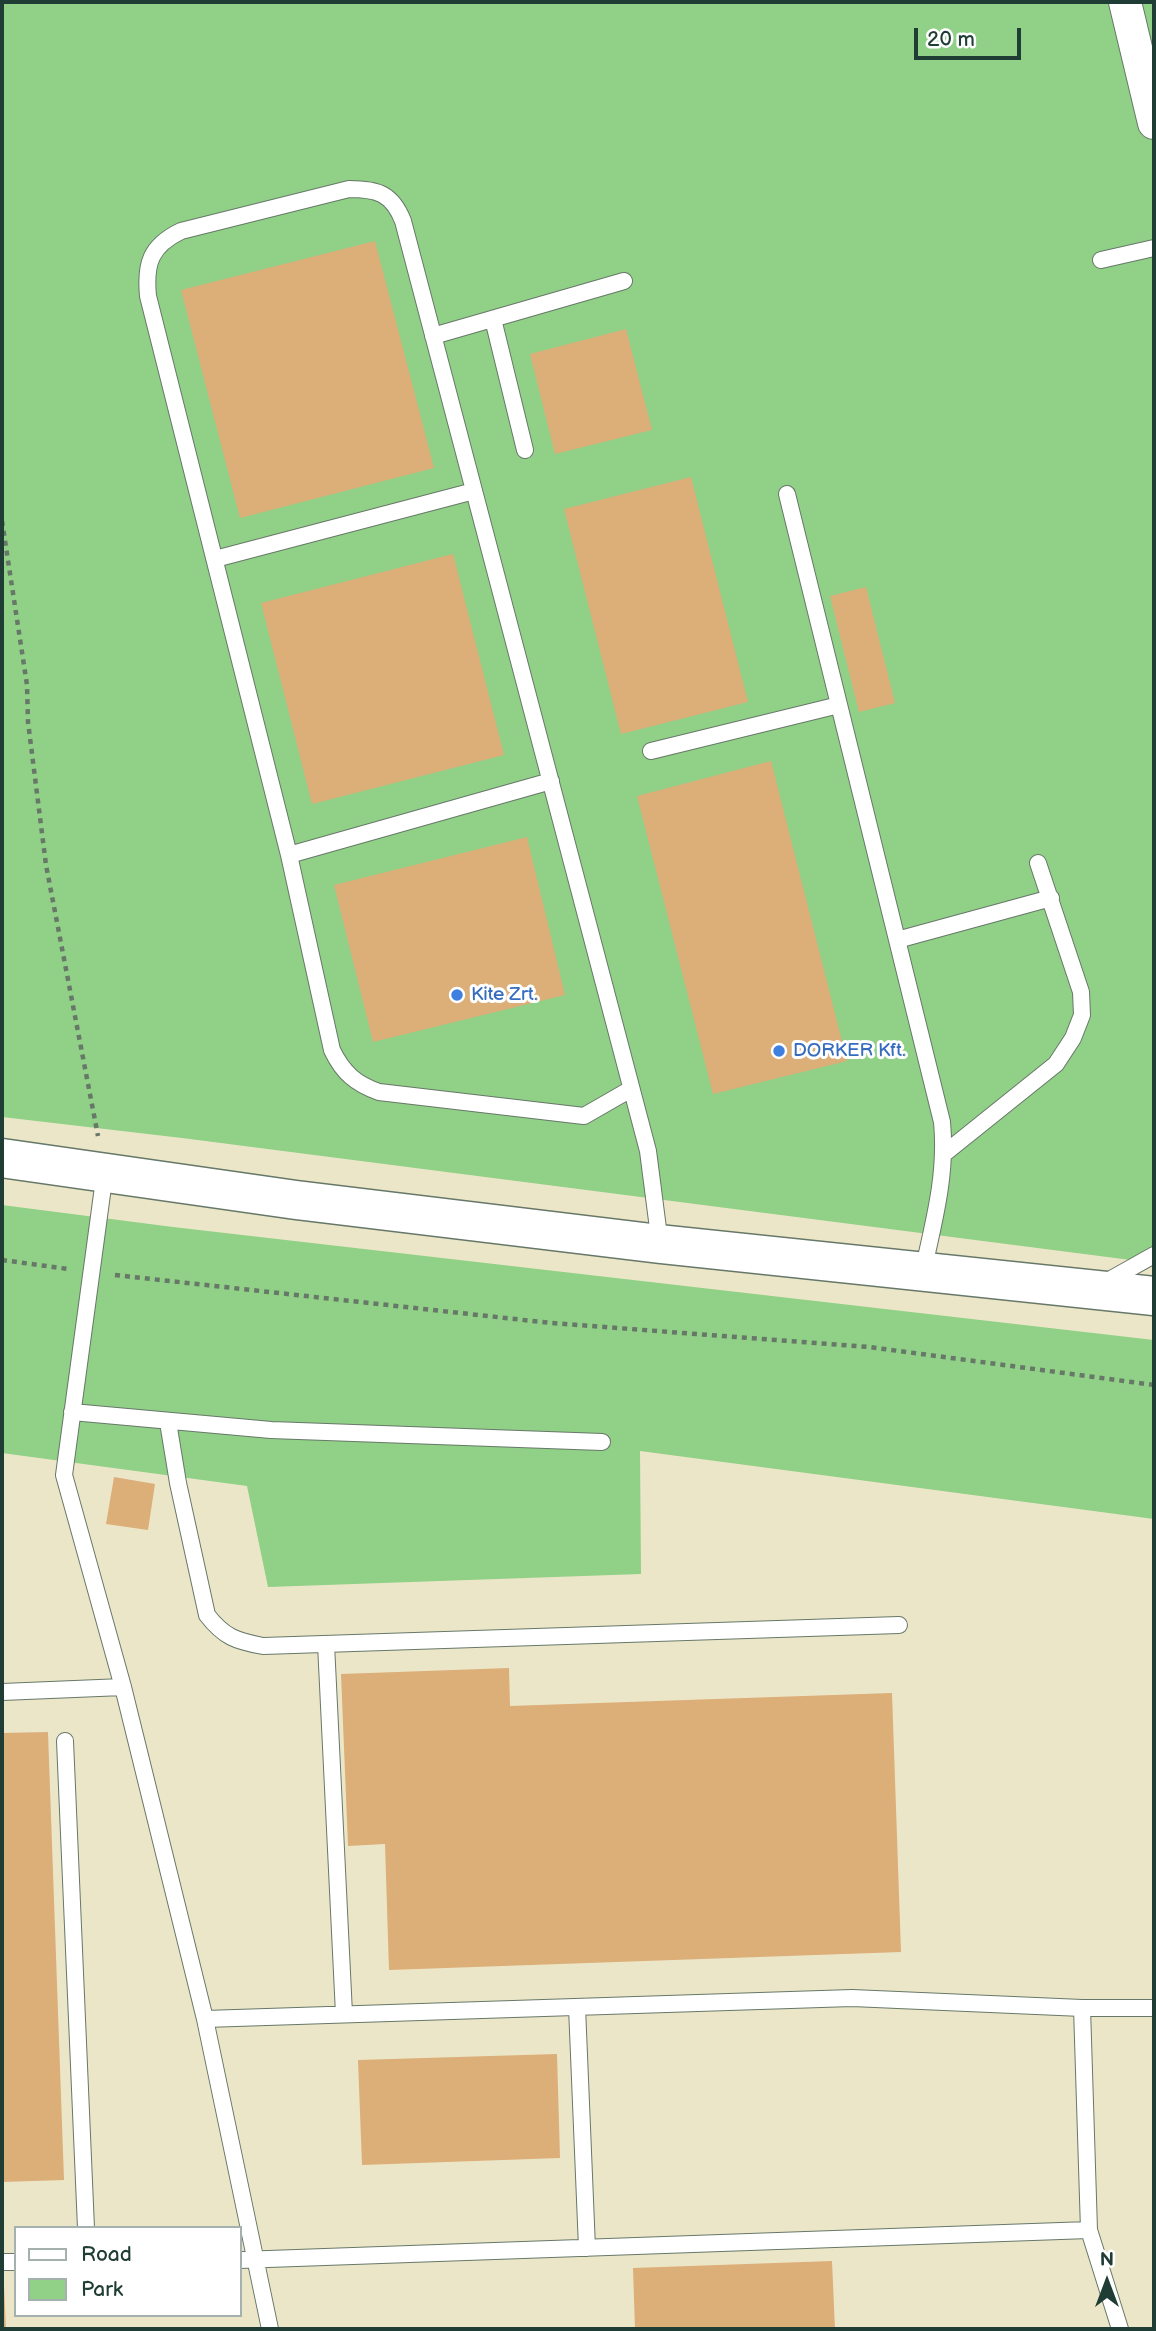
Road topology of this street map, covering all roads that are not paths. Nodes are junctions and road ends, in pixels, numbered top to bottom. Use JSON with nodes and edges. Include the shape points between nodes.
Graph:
{"nodes":[{"id":1,"x":1125,"y":2,"type":"edge"},
{"id":2,"x":1154,"y":123,"type":"edge"},
{"id":3,"x":1154,"y":248,"type":"edge"},
{"id":4,"x":1101,"y":260,"type":"dead end"},
{"id":5,"x":624,"y":282,"type":"dead end"},
{"id":6,"x":493,"y":319,"type":"junction"},
{"id":7,"x":433,"y":336,"type":"junction"},
{"id":8,"x":525,"y":450,"type":"dead end"},
{"id":9,"x":474,"y":491,"type":"junction"},
{"id":10,"x":787,"y":494,"type":"dead end"},
{"id":11,"x":215,"y":559,"type":"junction"},
{"id":12,"x":839,"y":705,"type":"junction"},
{"id":13,"x":651,"y":751,"type":"dead end"},
{"id":14,"x":551,"y":781,"type":"junction"},
{"id":15,"x":289,"y":855,"type":"junction"},
{"id":16,"x":1038,"y":863,"type":"dead end"},
{"id":17,"x":1051,"y":898,"type":"junction"},
{"id":18,"x":897,"y":940,"type":"junction"},
{"id":19,"x":631,"y":1089,"type":"junction"},
{"id":20,"x":945,"y":1153,"type":"junction"},
{"id":21,"x":2,"y":1158,"type":"edge"},
{"id":22,"x":105,"y":1172,"type":"junction"},
{"id":23,"x":660,"y":1244,"type":"junction"},
{"id":24,"x":1154,"y":1255,"type":"edge"},
{"id":25,"x":923,"y":1271,"type":"junction"},
{"id":26,"x":1093,"y":1290,"type":"junction"},
{"id":27,"x":1154,"y":1296,"type":"edge"},
{"id":28,"x":72,"y":1412,"type":"junction"},
{"id":29,"x":168,"y":1422,"type":"junction"},
{"id":30,"x":602,"y":1442,"type":"dead end"},
{"id":31,"x":899,"y":1625,"type":"dead end"},
{"id":32,"x":326,"y":1644,"type":"junction"},
{"id":33,"x":122,"y":1687,"type":"junction"},
{"id":34,"x":2,"y":1692,"type":"edge"},
{"id":35,"x":65,"y":1741,"type":"dead end"},
{"id":36,"x":577,"y":2007,"type":"junction"},
{"id":37,"x":1082,"y":2008,"type":"junction"},
{"id":38,"x":1154,"y":2008,"type":"edge"},
{"id":39,"x":344,"y":2014,"type":"junction"},
{"id":40,"x":205,"y":2019,"type":"junction"},
{"id":41,"x":86,"y":2226,"type":"edge"},
{"id":42,"x":241,"y":2226,"type":"edge"},
{"id":43,"x":1089,"y":2230,"type":"junction"},
{"id":44,"x":242,"y":2231,"type":"edge"},
{"id":45,"x":587,"y":2248,"type":"junction"},
{"id":46,"x":247,"y":2260,"type":"edge"},
{"id":47,"x":270,"y":2329,"type":"edge"},
{"id":48,"x":1120,"y":2329,"type":"edge"}],
"edges":[{"from":1,"to":2,"type":"street"},
{"from":3,"to":4,"type":"lane"},
{"from":5,"to":6,"type":"lane"},
{"from":6,"to":7,"type":"lane"},
{"from":6,"to":8,"type":"lane"},
{"from":7,"to":9,"type":"lane"},
{"from":7,"to":11,"type":"lane","via":[[398,208],[374,191],[349,189],[181,231],[160,244],[148,265],[148,296]]},
{"from":9,"to":11,"type":"lane"},
{"from":9,"to":14,"type":"lane"},
{"from":10,"to":12,"type":"lane"},
{"from":11,"to":15,"type":"lane"},
{"from":12,"to":13,"type":"lane"},
{"from":12,"to":18,"type":"lane"},
{"from":14,"to":15,"type":"lane"},
{"from":14,"to":19,"type":"lane"},
{"from":15,"to":19,"type":"lane","via":[[332,1050],[352,1080],[379,1093],[584,1116]]},
{"from":16,"to":17,"type":"lane"},
{"from":17,"to":18,"type":"lane"},
{"from":17,"to":20,"type":"lane","via":[[1081,992],[1082,1015],[1073,1038],[1056,1063]]},
{"from":18,"to":20,"type":"lane","via":[[942,1122]]},
{"from":19,"to":23,"type":"lane","via":[[648,1151]]},
{"from":20,"to":25,"type":"lane"},
{"from":21,"to":22,"type":"main road"},
{"from":22,"to":23,"type":"main road"},
{"from":22,"to":28,"type":"lane"},
{"from":23,"to":25,"type":"main road"},
{"from":24,"to":26,"type":"lane"},
{"from":25,"to":26,"type":"main road"},
{"from":26,"to":27,"type":"main road"},
{"from":28,"to":29,"type":"lane"},
{"from":28,"to":33,"type":"lane","via":[[64,1475]]},
{"from":29,"to":30,"type":"lane"},
{"from":29,"to":32,"type":"lane","via":[[207,1615],[219,1631],[239,1642]]},
{"from":31,"to":32,"type":"lane"},
{"from":32,"to":39,"type":"lane"},
{"from":33,"to":34,"type":"lane"},
{"from":33,"to":40,"type":"lane"},
{"from":35,"to":41,"type":"lane"},
{"from":36,"to":37,"type":"lane","via":[[852,1998]]},
{"from":36,"to":39,"type":"lane"},
{"from":36,"to":45,"type":"lane"},
{"from":37,"to":38,"type":"lane"},
{"from":37,"to":43,"type":"lane"},
{"from":39,"to":40,"type":"lane"},
{"from":40,"to":42,"type":"lane"},
{"from":43,"to":45,"type":"lane"},
{"from":43,"to":48,"type":"lane"},
{"from":44,"to":46,"type":"lane"},
{"from":45,"to":46,"type":"lane"},
{"from":46,"to":47,"type":"lane"}]}
